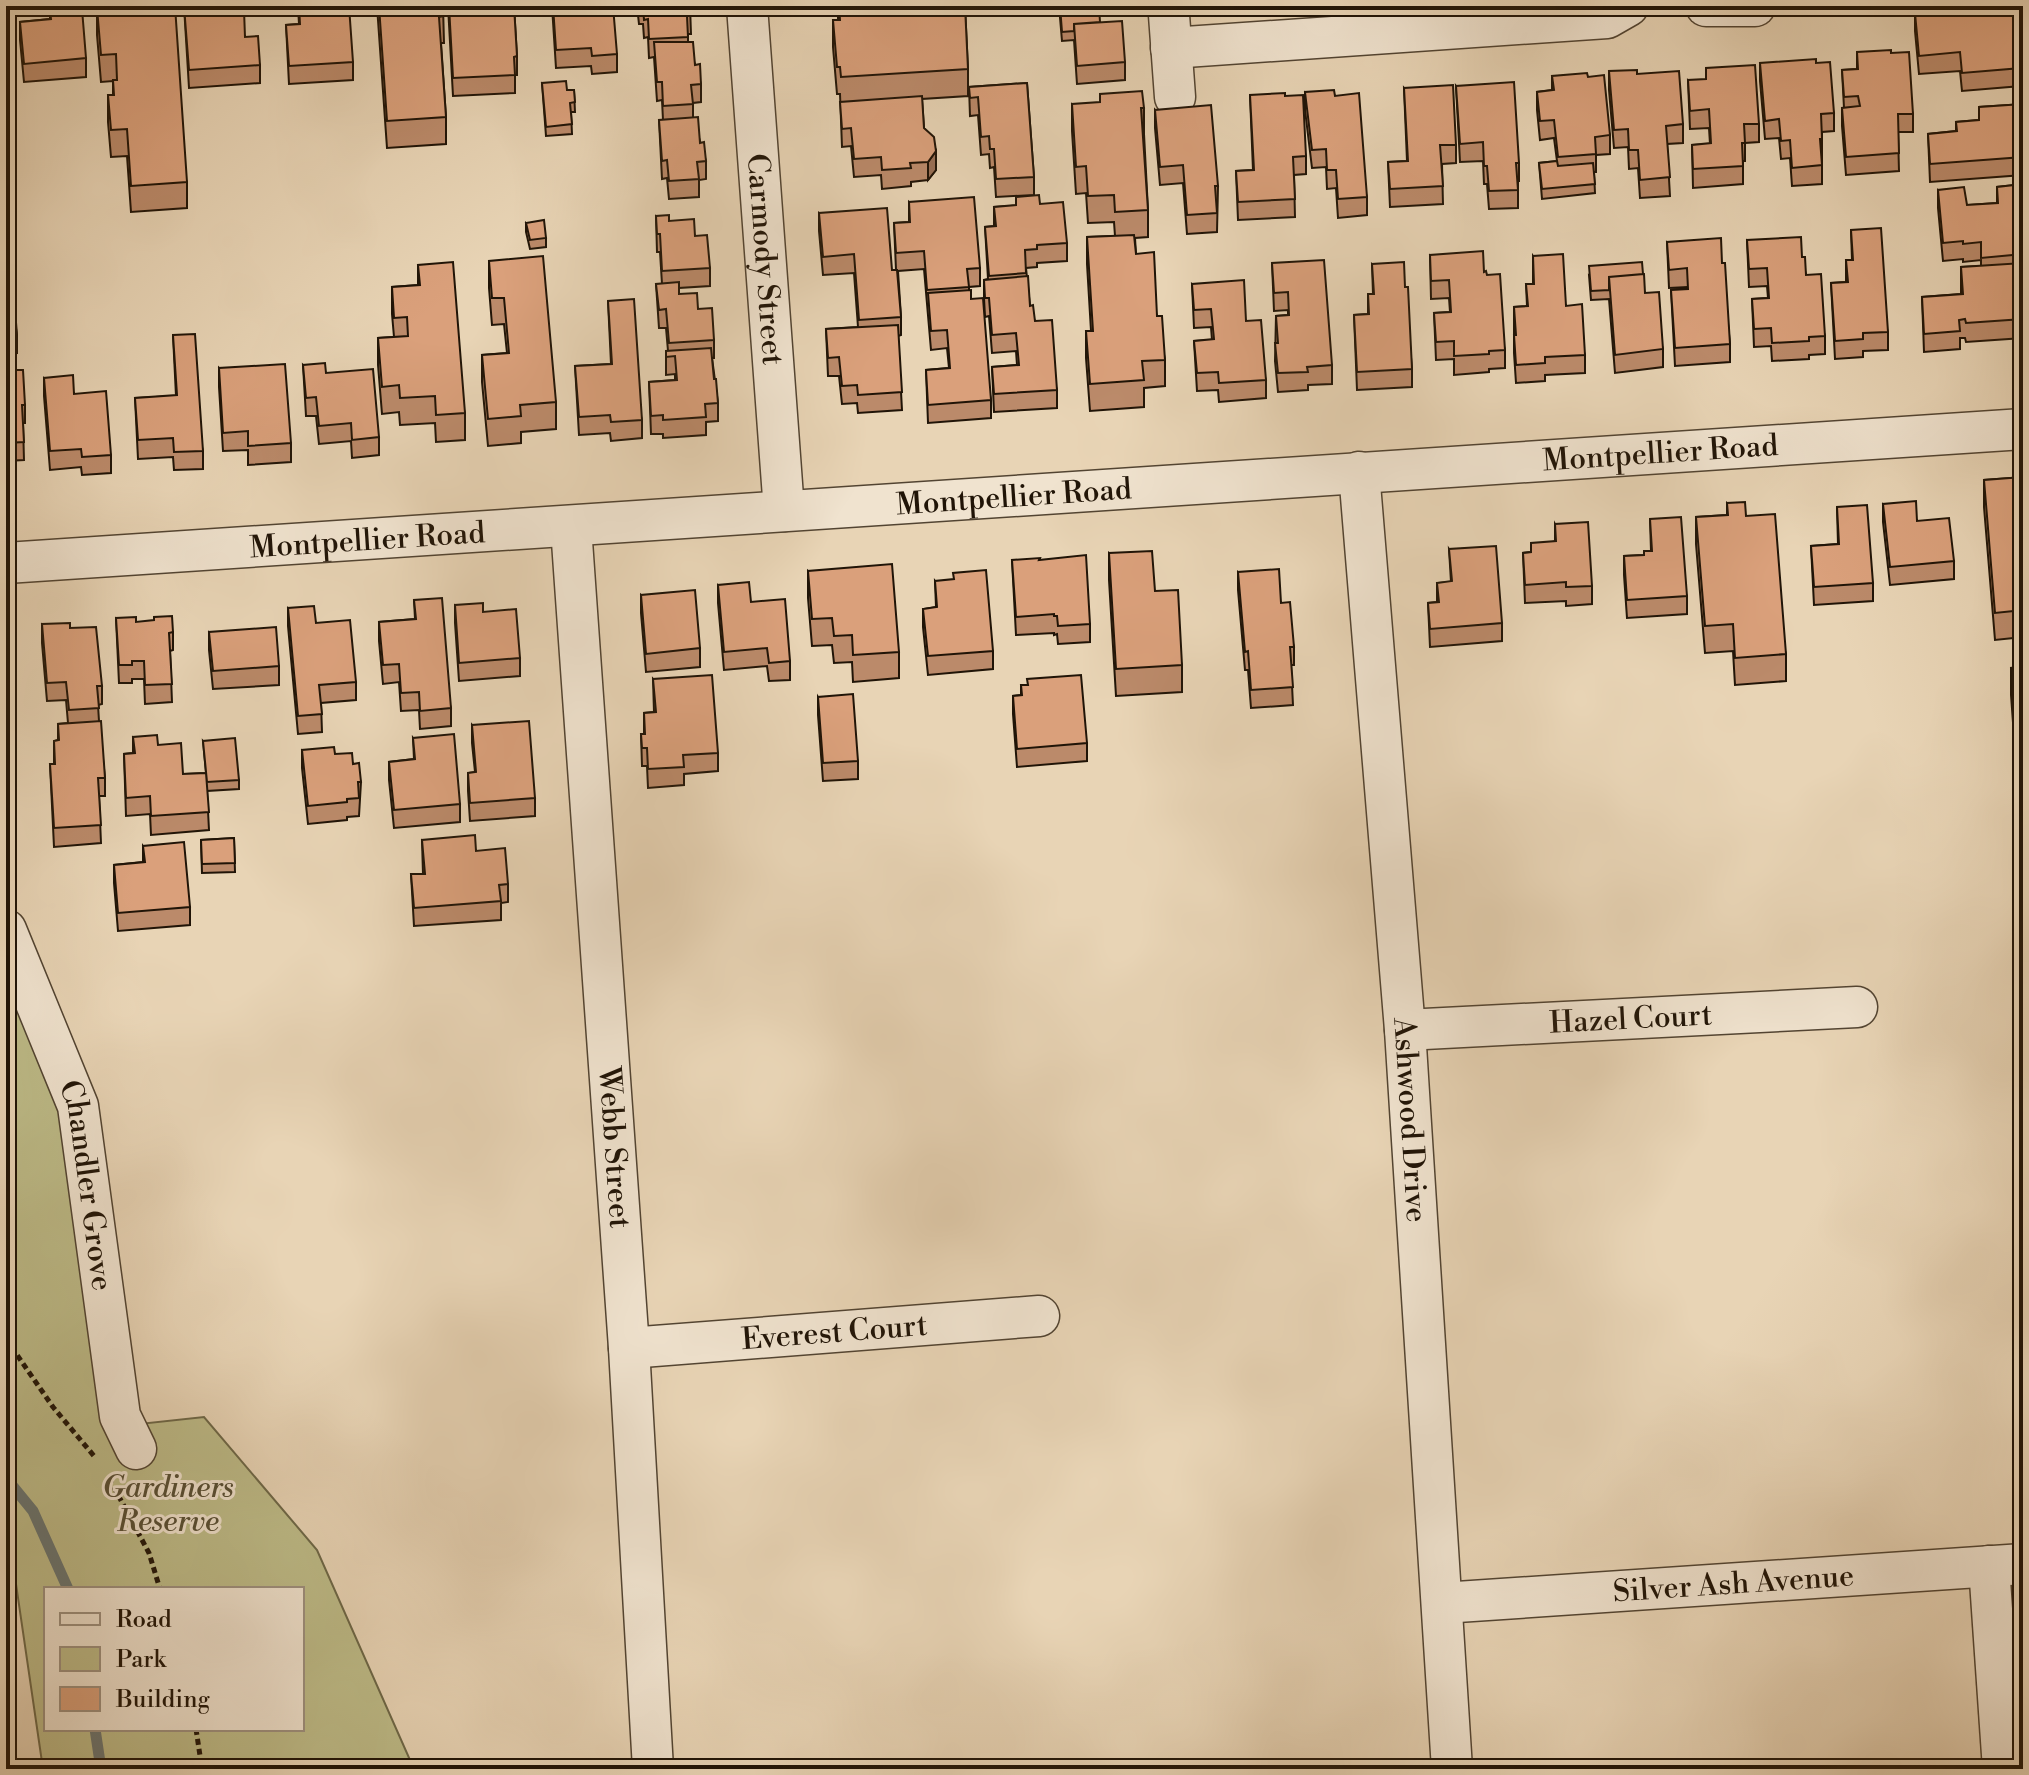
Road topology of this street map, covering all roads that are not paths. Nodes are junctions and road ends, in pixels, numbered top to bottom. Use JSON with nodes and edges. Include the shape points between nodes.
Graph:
{"nodes":[{"id":1,"x":747,"y":6,"type":"edge"},
{"id":2,"x":1628,"y":6,"type":"edge"},
{"id":3,"x":1706,"y":6,"type":"edge"},
{"id":4,"x":1755,"y":6,"type":"edge"},
{"id":5,"x":1175,"y":97,"type":"dead end"},
{"id":6,"x":2023,"y":429,"type":"edge"},
{"id":7,"x":1359,"y":472,"type":"junction"},
{"id":8,"x":784,"y":511,"type":"junction"},
{"id":9,"x":571,"y":527,"type":"junction"},
{"id":10,"x":6,"y":563,"type":"edge"},
{"id":11,"x":6,"y":930,"type":"edge"},
{"id":12,"x":1857,"y":1007,"type":"dead end"},
{"id":13,"x":1405,"y":1030,"type":"junction"},
{"id":14,"x":1039,"y":1316,"type":"dead end"},
{"id":15,"x":629,"y":1348,"type":"junction"},
{"id":16,"x":136,"y":1449,"type":"dead end"},
{"id":17,"x":2006,"y":1565,"type":"edge"},
{"id":18,"x":1442,"y":1603,"type":"junction"},
{"id":19,"x":653,"y":1769,"type":"edge"},
{"id":20,"x":1452,"y":1769,"type":"edge"},
{"id":21,"x":2003,"y":1769,"type":"edge"}],
"edges":[{"from":1,"to":8,"type":"street","name":"Carmody Street"},
{"from":2,"to":5,"type":"street","via":[[1607,18],[1170,32]]},
{"from":3,"to":4,"type":"street"},
{"from":6,"to":7,"type":"street","name":"Montpellier Road"},
{"from":7,"to":8,"type":"street","name":"Montpellier Road"},
{"from":7,"to":13,"type":"street","name":"Ashwood Drive"},
{"from":8,"to":9,"type":"street","name":"Montpellier Road"},
{"from":9,"to":10,"type":"street","name":"Montpellier Road"},
{"from":9,"to":15,"type":"street","name":"Webb Street"},
{"from":11,"to":16,"type":"street","name":"Chandler Grove","via":[[78,1106],[120,1416]]},
{"from":12,"to":13,"type":"street","name":"Hazel Court"},
{"from":13,"to":18,"type":"street","name":"Ashwood Drive"},
{"from":14,"to":15,"type":"street","name":"Everest Court"},
{"from":15,"to":19,"type":"street","name":"Webb Street"},
{"from":17,"to":18,"type":"street","name":"Silver Ash Avenue"},
{"from":17,"to":21,"type":"street"},
{"from":18,"to":20,"type":"street","name":"Ashwood Drive"}]}
